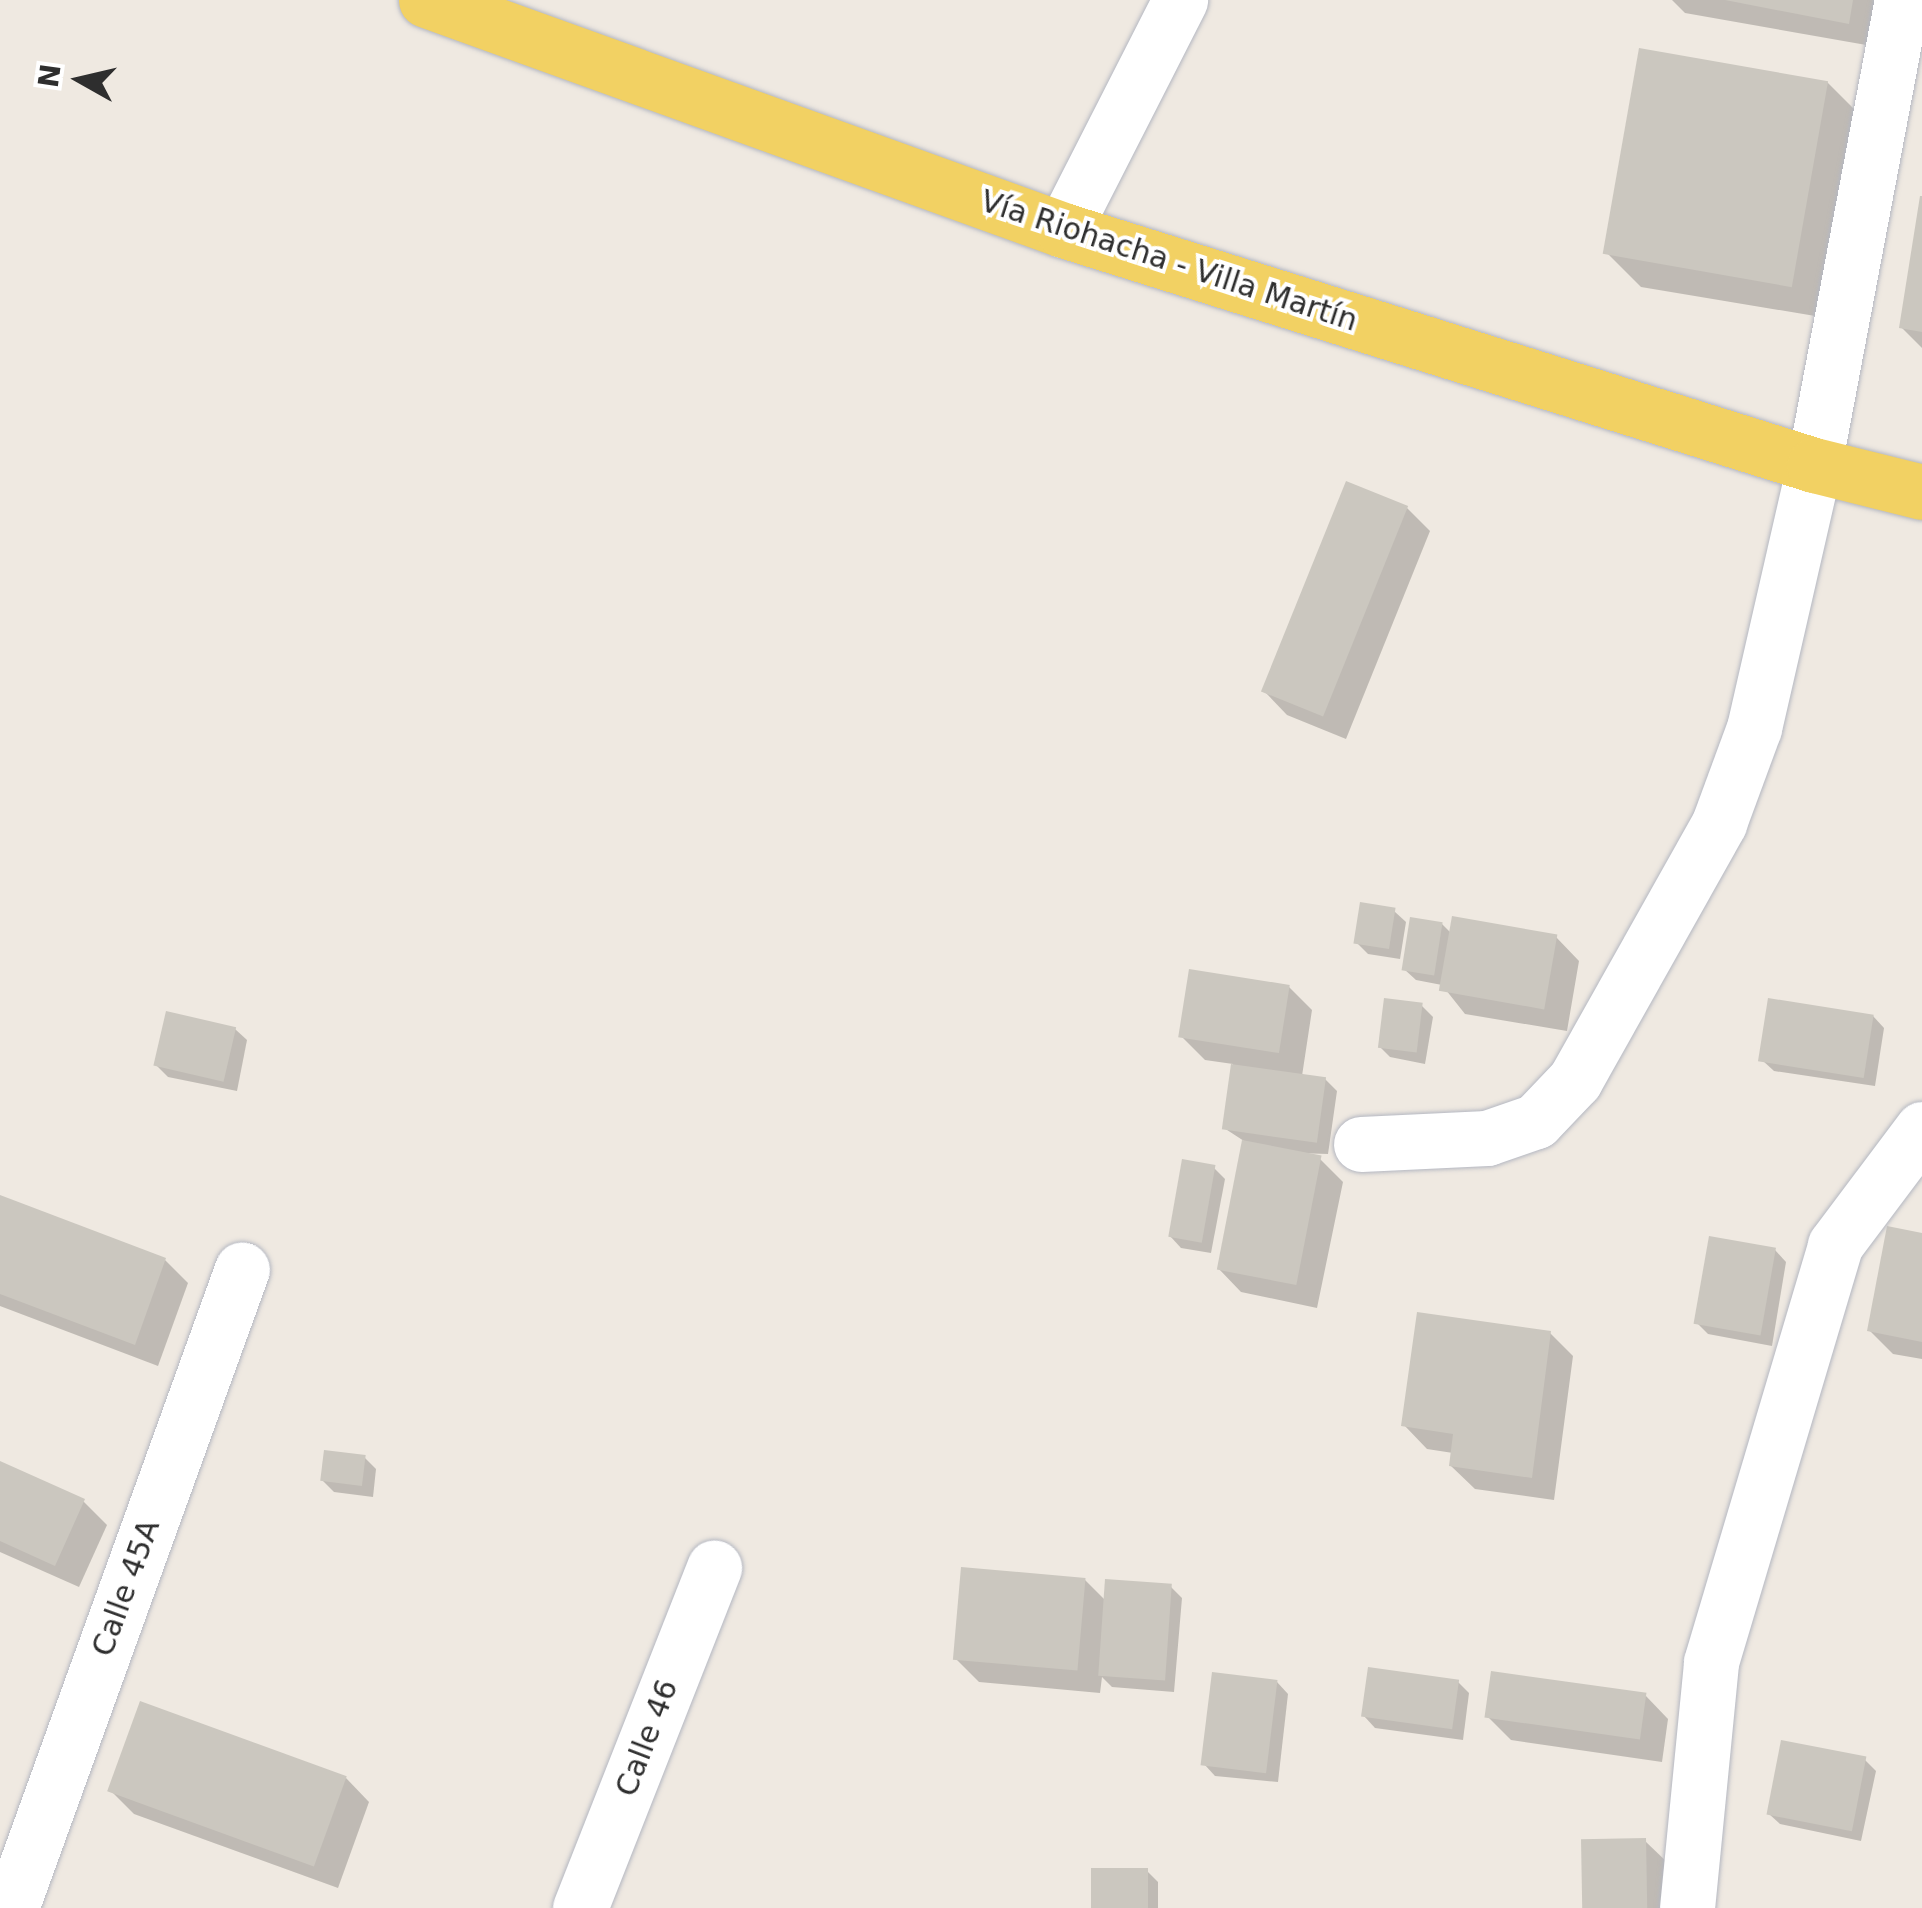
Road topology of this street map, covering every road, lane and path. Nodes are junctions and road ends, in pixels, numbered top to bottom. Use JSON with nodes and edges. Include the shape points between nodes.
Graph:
{"nodes":[{"id":1,"x":426,"y":0,"type":"edge"},
{"id":2,"x":1180,"y":0,"type":"edge"},
{"id":3,"x":1902,"y":0,"type":"edge"},
{"id":4,"x":1063,"y":230,"type":"junction"},
{"id":5,"x":1814,"y":466,"type":"junction"},
{"id":6,"x":1922,"y":492,"type":"edge"},
{"id":7,"x":1922,"y":1129,"type":"edge"},
{"id":8,"x":1361,"y":1144,"type":"dead end"},
{"id":9,"x":242,"y":1268,"type":"dead end"},
{"id":10,"x":714,"y":1567,"type":"dead end"},
{"id":11,"x":10,"y":1908,"type":"edge"},
{"id":12,"x":580,"y":1908,"type":"edge"},
{"id":13,"x":1687,"y":1908,"type":"edge"}],
"edges":[{"from":1,"to":4,"type":"main road","name":"Vía Riohacha - Villa Martín"},
{"from":2,"to":4,"type":"street"},
{"from":3,"to":5,"type":"street"},
{"from":4,"to":5,"type":"main road","name":"Vía Riohacha - Villa Martín"},
{"from":5,"to":6,"type":"main road","name":"Vía Riohacha - Villa Martín"},
{"from":5,"to":8,"type":"street","via":[[1754,728],[1719,823],[1574,1080],[1536,1121],[1487,1138]]},
{"from":7,"to":13,"type":"street","via":[[1835,1245],[1711,1662]]},
{"from":9,"to":11,"type":"street","name":"Calle 45A"},
{"from":10,"to":12,"type":"street","name":"Calle 46"}]}
